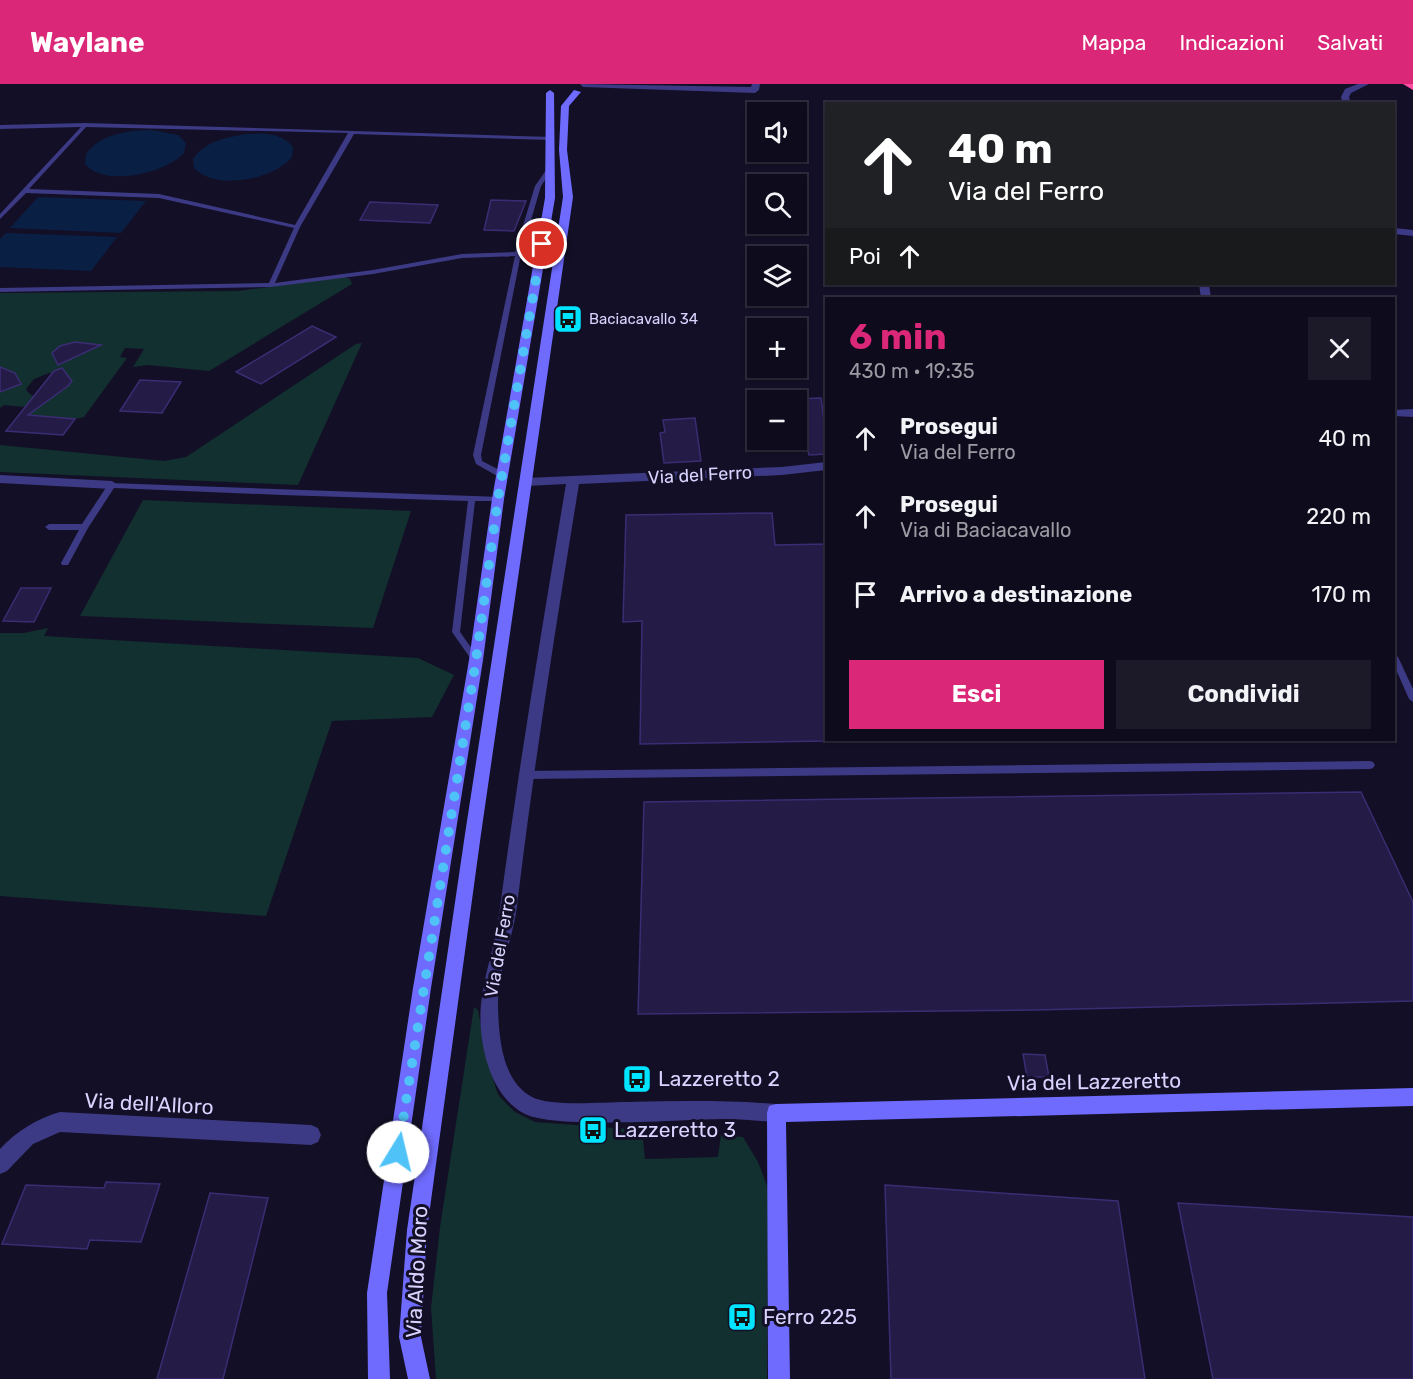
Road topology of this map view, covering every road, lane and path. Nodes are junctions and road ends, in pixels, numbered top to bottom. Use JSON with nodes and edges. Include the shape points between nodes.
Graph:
{"nodes":[{"id":1,"x":756,"y":84,"type":"edge"},
{"id":2,"x":1365,"y":84,"type":"edge"},
{"id":3,"x":1408,"y":84,"type":"edge"},
{"id":4,"x":581,"y":87,"type":"edge"},
{"id":5,"x":1413,"y":87,"type":"edge"},
{"id":6,"x":549,"y":88,"type":"edge"},
{"id":7,"x":1346,"y":102,"type":"edge"},
{"id":8,"x":85,"y":125,"type":"junction"},
{"id":9,"x":0,"y":127,"type":"edge"},
{"id":10,"x":352,"y":132,"type":"junction"},
{"id":11,"x":551,"y":138,"type":"junction"},
{"id":12,"x":551,"y":167,"type":"junction"},
{"id":13,"x":24,"y":191,"type":"junction"},
{"id":14,"x":0,"y":217,"type":"edge"},
{"id":15,"x":297,"y":227,"type":"junction"},
{"id":16,"x":1395,"y":231,"type":"edge"},
{"id":17,"x":1413,"y":233,"type":"edge"},
{"id":18,"x":518,"y":254,"type":"junction"},
{"id":19,"x":271,"y":285,"type":"junction"},
{"id":20,"x":0,"y":290,"type":"edge"},
{"id":21,"x":1395,"y":413,"type":"edge"},
{"id":22,"x":1413,"y":413,"type":"edge"},
{"id":23,"x":825,"y":466,"type":"edge"},
{"id":24,"x":502,"y":475,"type":"junction"},
{"id":25,"x":0,"y":479,"type":"edge"},
{"id":26,"x":573,"y":480,"type":"junction"},
{"id":27,"x":526,"y":482,"type":"junction"},
{"id":28,"x":112,"y":485,"type":"junction"},
{"id":29,"x":472,"y":498,"type":"junction"},
{"id":30,"x":498,"y":499,"type":"junction"},
{"id":31,"x":49,"y":527,"type":"dead end"},
{"id":32,"x":84,"y":527,"type":"junction"},
{"id":33,"x":65,"y":563,"type":"dead end"},
{"id":34,"x":1395,"y":659,"type":"edge"},
{"id":35,"x":476,"y":660,"type":"junction"},
{"id":36,"x":1413,"y":699,"type":"edge"},
{"id":37,"x":1370,"y":765,"type":"dead end"},
{"id":38,"x":525,"y":775,"type":"junction"},
{"id":39,"x":1413,"y":1097,"type":"edge"},
{"id":40,"x":776,"y":1113,"type":"junction"},
{"id":41,"x":311,"y":1135,"type":"dead end"},
{"id":42,"x":0,"y":1164,"type":"edge"},
{"id":43,"x":379,"y":1379,"type":"edge"},
{"id":44,"x":419,"y":1379,"type":"edge"},
{"id":45,"x":779,"y":1379,"type":"edge"}],
"edges":[{"from":1,"to":4,"type":"street","via":[[755,90]]},
{"from":2,"to":7,"type":"street","via":[[1348,91]]},
{"from":3,"to":5,"type":"highway"},
{"from":4,"to":6,"type":"main road","via":[[563,95]]},
{"from":4,"to":27,"type":"main road","via":[[566,106],[568,197]]},
{"from":6,"to":11,"type":"main road"},
{"from":8,"to":9,"type":"lane"},
{"from":8,"to":10,"type":"lane"},
{"from":8,"to":13,"type":"lane"},
{"from":10,"to":11,"type":"lane"},
{"from":10,"to":15,"type":"lane"},
{"from":11,"to":12,"type":"main road"},
{"from":12,"to":18,"type":"lane","via":[[538,186]]},
{"from":12,"to":24,"type":"main road","via":[[550,198]]},
{"from":13,"to":14,"type":"lane"},
{"from":13,"to":15,"type":"lane","via":[[159,196]]},
{"from":15,"to":19,"type":"lane"},
{"from":16,"to":17,"type":"street"},
{"from":18,"to":19,"type":"lane","via":[[462,256]]},
{"from":18,"to":24,"type":"lane","via":[[477,455],[478,462]]},
{"from":19,"to":20,"type":"lane"},
{"from":21,"to":22,"type":"street"},
{"from":23,"to":26,"type":"street","name":"Via del Ferro"},
{"from":24,"to":30,"type":"main road"},
{"from":25,"to":28,"type":"street"},
{"from":26,"to":27,"type":"street","name":"Via del Ferro"},
{"from":26,"to":38,"type":"street","name":"Via del Ferro"},
{"from":27,"to":44,"type":"main road","name":"Via Aldo Moro","via":[[417,1230],[410,1337]]},
{"from":28,"to":29,"type":"lane"},
{"from":28,"to":32,"type":"lane"},
{"from":29,"to":30,"type":"lane"},
{"from":29,"to":35,"type":"lane","via":[[456,632]]},
{"from":30,"to":35,"type":"main road"},
{"from":31,"to":32,"type":"lane"},
{"from":32,"to":33,"type":"lane"},
{"from":34,"to":36,"type":"lane"},
{"from":35,"to":43,"type":"main road","name":"Via Aldo Moro","via":[[377,1293]]},
{"from":37,"to":38,"type":"lane"},
{"from":38,"to":40,"type":"street","name":"Via del Ferro","via":[[506,930],[489,1004],[490,1032],[505,1083],[531,1107],[564,1112]]},
{"from":39,"to":40,"type":"main road","name":"Via del Lazzeretto"},
{"from":40,"to":45,"type":"main road"},
{"from":41,"to":42,"type":"street","name":"Via dell'Alloro","via":[[60,1122],[31,1133]]}]}
